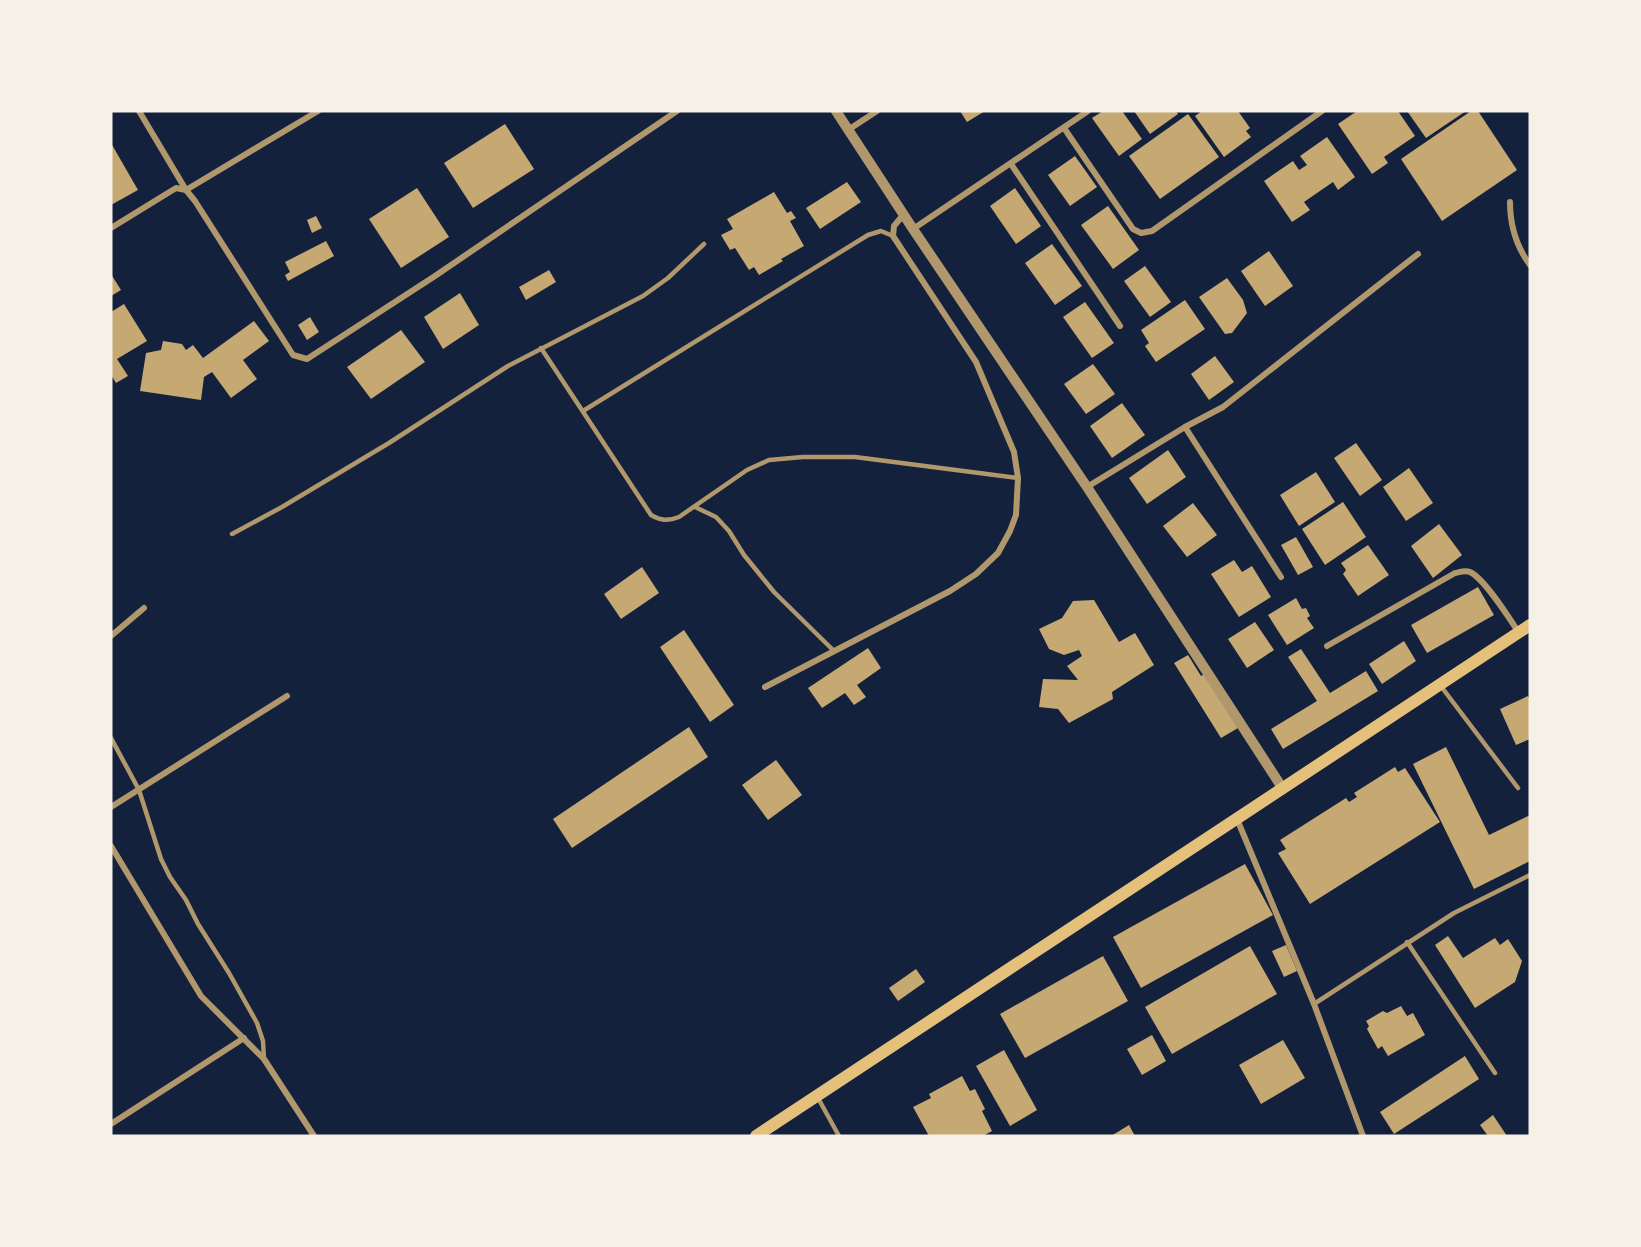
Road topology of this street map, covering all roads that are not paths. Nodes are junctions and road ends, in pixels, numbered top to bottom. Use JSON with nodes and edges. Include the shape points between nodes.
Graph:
{"nodes":[{"id":1,"x":139,"y":111,"type":"edge"},
{"id":2,"x":318,"y":111,"type":"edge"},
{"id":3,"x":677,"y":111,"type":"edge"},
{"id":4,"x":836,"y":111,"type":"edge"},
{"id":5,"x":877,"y":111,"type":"edge"},
{"id":6,"x":1088,"y":111,"type":"edge"},
{"id":7,"x":1322,"y":111,"type":"edge"},
{"id":8,"x":1064,"y":128,"type":"junction"},
{"id":9,"x":848,"y":130,"type":"junction"},
{"id":10,"x":1011,"y":164,"type":"junction"},
{"id":11,"x":186,"y":190,"type":"junction"},
{"id":12,"x":1510,"y":202,"type":"dead end"},
{"id":13,"x":904,"y":214,"type":"junction"},
{"id":14,"x":111,"y":228,"type":"edge"},
{"id":15,"x":913,"y":229,"type":"junction"},
{"id":16,"x":893,"y":236,"type":"junction"},
{"id":17,"x":704,"y":243,"type":"dead end"},
{"id":18,"x":1418,"y":254,"type":"dead end"},
{"id":19,"x":1530,"y":265,"type":"edge"},
{"id":20,"x":1120,"y":326,"type":"dead end"},
{"id":21,"x":541,"y":348,"type":"junction"},
{"id":22,"x":583,"y":411,"type":"junction"},
{"id":23,"x":1185,"y":427,"type":"junction"},
{"id":24,"x":1018,"y":478,"type":"junction"},
{"id":25,"x":1088,"y":487,"type":"junction"},
{"id":26,"x":695,"y":507,"type":"junction"},
{"id":27,"x":232,"y":534,"type":"dead end"},
{"id":28,"x":1281,"y":577,"type":"dead end"},
{"id":29,"x":144,"y":608,"type":"dead end"},
{"id":30,"x":1525,"y":629,"type":"edge"},
{"id":31,"x":111,"y":636,"type":"edge"},
{"id":32,"x":1327,"y":646,"type":"dead end"},
{"id":33,"x":834,"y":651,"type":"junction"},
{"id":34,"x":1440,"y":685,"type":"junction"},
{"id":35,"x":765,"y":687,"type":"dead end"},
{"id":36,"x":287,"y":696,"type":"dead end"},
{"id":37,"x":111,"y":738,"type":"edge"},
{"id":38,"x":1518,"y":788,"type":"dead end"},
{"id":39,"x":139,"y":789,"type":"junction"},
{"id":40,"x":1282,"y":789,"type":"junction"},
{"id":41,"x":111,"y":807,"type":"edge"},
{"id":42,"x":1237,"y":819,"type":"junction"},
{"id":43,"x":111,"y":846,"type":"edge"},
{"id":44,"x":1530,"y":875,"type":"edge"},
{"id":45,"x":1407,"y":942,"type":"junction"},
{"id":46,"x":1314,"y":1005,"type":"junction"},
{"id":47,"x":244,"y":1038,"type":"junction"},
{"id":48,"x":264,"y":1059,"type":"junction"},
{"id":49,"x":1496,"y":1073,"type":"dead end"},
{"id":50,"x":817,"y":1096,"type":"junction"},
{"id":51,"x":111,"y":1124,"type":"edge"},
{"id":52,"x":314,"y":1136,"type":"edge"},
{"id":53,"x":756,"y":1136,"type":"edge"},
{"id":54,"x":839,"y":1136,"type":"edge"},
{"id":55,"x":1363,"y":1136,"type":"edge"}],
"edges":[{"from":1,"to":11,"type":"street"},
{"from":2,"to":11,"type":"street"},
{"from":3,"to":11,"type":"street","via":[[307,359],[293,355]]},
{"from":4,"to":9,"type":"street"},
{"from":5,"to":9,"type":"street"},
{"from":6,"to":8,"type":"street"},
{"from":7,"to":8,"type":"street","via":[[1152,231],[1141,233],[1132,229]]},
{"from":8,"to":10,"type":"street"},
{"from":9,"to":13,"type":"street"},
{"from":10,"to":15,"type":"street"},
{"from":10,"to":20,"type":"street"},
{"from":11,"to":14,"type":"street","via":[[176,188]]},
{"from":12,"to":19,"type":"street","via":[[1516,240]]},
{"from":13,"to":15,"type":"street"},
{"from":13,"to":16,"type":"street","via":[[894,226]]},
{"from":15,"to":25,"type":"street"},
{"from":16,"to":22,"type":"lane","via":[[881,231],[868,235]]},
{"from":16,"to":24,"type":"street","via":[[976,362],[1014,452]]},
{"from":17,"to":21,"type":"lane","via":[[643,296]]},
{"from":18,"to":23,"type":"street","via":[[1223,407]]},
{"from":21,"to":22,"type":"lane"},
{"from":21,"to":27,"type":"lane"},
{"from":22,"to":26,"type":"lane","via":[[651,515],[668,521]]},
{"from":23,"to":25,"type":"street"},
{"from":23,"to":28,"type":"street"},
{"from":24,"to":26,"type":"lane","via":[[855,458],[769,460],[747,470]]},
{"from":24,"to":33,"type":"street","via":[[1016,515],[991,561],[950,591]]},
{"from":25,"to":40,"type":"street"},
{"from":26,"to":33,"type":"lane","via":[[716,517],[774,592]]},
{"from":29,"to":31,"type":"street"},
{"from":30,"to":32,"type":"street","via":[[1484,585],[1463,571]]},
{"from":30,"to":34,"type":"main road"},
{"from":33,"to":35,"type":"street"},
{"from":34,"to":38,"type":"lane"},
{"from":34,"to":40,"type":"main road"},
{"from":36,"to":39,"type":"street"},
{"from":37,"to":39,"type":"lane"},
{"from":39,"to":41,"type":"street"},
{"from":39,"to":48,"type":"lane","via":[[160,859],[257,1023]]},
{"from":40,"to":42,"type":"main road"},
{"from":42,"to":46,"type":"street"},
{"from":42,"to":50,"type":"main road"},
{"from":43,"to":47,"type":"street","via":[[201,996]]},
{"from":44,"to":45,"type":"lane"},
{"from":45,"to":46,"type":"lane"},
{"from":45,"to":49,"type":"lane"},
{"from":46,"to":55,"type":"street"},
{"from":47,"to":48,"type":"street"},
{"from":47,"to":51,"type":"street"},
{"from":48,"to":52,"type":"street"},
{"from":50,"to":53,"type":"main road"},
{"from":50,"to":54,"type":"lane"}]}
